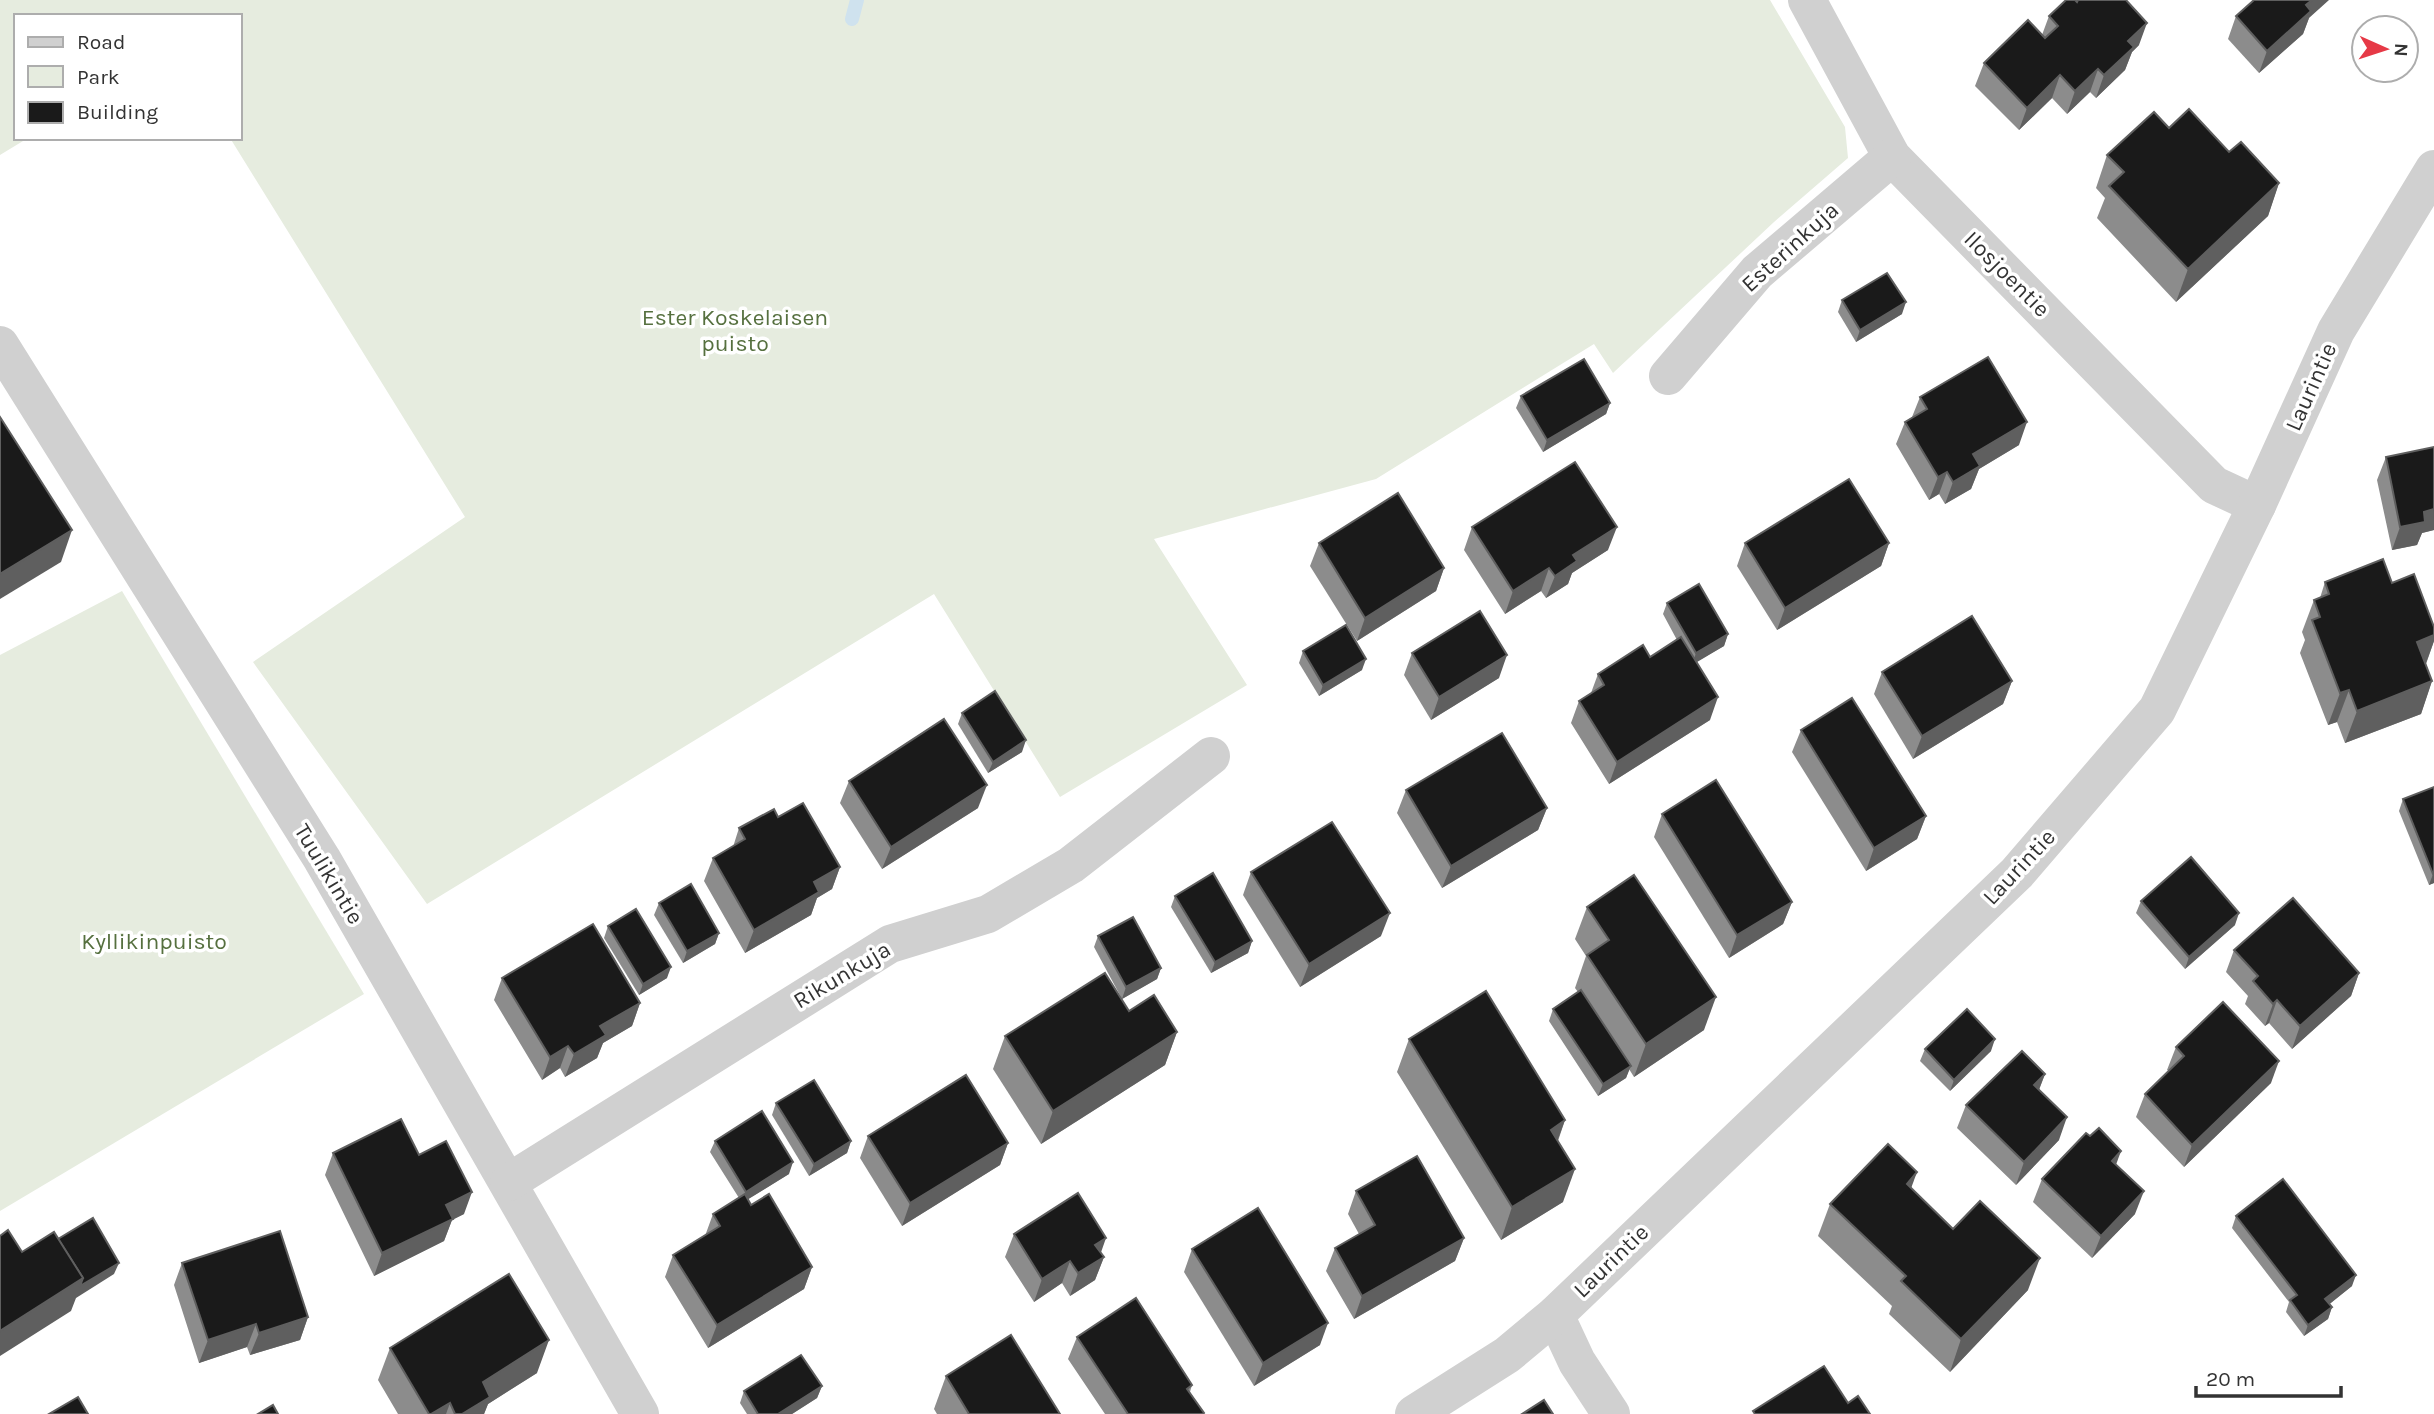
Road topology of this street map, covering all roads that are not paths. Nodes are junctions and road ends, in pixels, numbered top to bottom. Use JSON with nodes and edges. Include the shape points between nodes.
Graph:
{"nodes":[{"id":1,"x":1807,"y":0,"type":"edge"},
{"id":2,"x":1892,"y":158,"type":"junction"},
{"id":3,"x":2434,"y":169,"type":"edge"},
{"id":4,"x":0,"y":345,"type":"edge"},
{"id":5,"x":1668,"y":376,"type":"dead end"},
{"id":6,"x":2257,"y":505,"type":"junction"},
{"id":7,"x":1211,"y":756,"type":"dead end"},
{"id":8,"x":509,"y":1182,"type":"junction"},
{"id":9,"x":1555,"y":1315,"type":"junction"},
{"id":10,"x":640,"y":1414,"type":"edge"},
{"id":11,"x":1414,"y":1414,"type":"edge"},
{"id":12,"x":1611,"y":1414,"type":"edge"}],
"edges":[{"from":1,"to":2,"type":"street","name":"Ilosjoentie"},
{"from":2,"to":5,"type":"street","name":"Esterinkuja","via":[[1757,272]]},
{"from":2,"to":6,"type":"street","name":"Ilosjoentie","via":[[2214,485]]},
{"from":3,"to":6,"type":"street","name":"Laurintie","via":[[2336,331]]},
{"from":4,"to":8,"type":"street","name":"Tuulikintie","via":[[322,859]]},
{"from":6,"to":9,"type":"street","name":"Laurintie","via":[[2157,710],[2017,873]]},
{"from":7,"to":8,"type":"street","name":"Rikunkuja","via":[[1071,865],[988,914],[890,944]]},
{"from":8,"to":10,"type":"street","name":"Tuulikintie"},
{"from":9,"to":11,"type":"street","name":"Laurintie","via":[[1507,1355]]},
{"from":9,"to":12,"type":"street","via":[[1577,1362]]}]}
